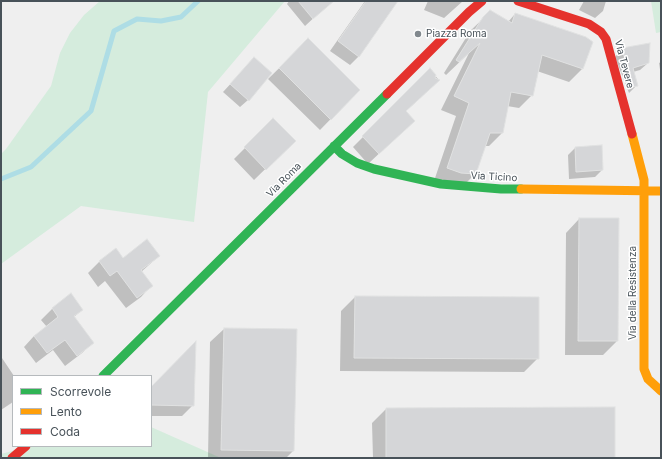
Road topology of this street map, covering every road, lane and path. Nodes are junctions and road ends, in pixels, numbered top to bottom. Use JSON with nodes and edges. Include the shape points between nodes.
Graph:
{"nodes":[{"id":1,"x":482,"y":1,"type":"edge"},
{"id":2,"x":518,"y":1,"type":"edge"},
{"id":3,"x":334,"y":146,"type":"junction"},
{"id":4,"x":644,"y":190,"type":"junction"},
{"id":5,"x":661,"y":191,"type":"edge"},
{"id":6,"x":104,"y":375,"type":"edge"},
{"id":7,"x":661,"y":390,"type":"edge"},
{"id":8,"x":25,"y":447,"type":"edge"},
{"id":9,"x":12,"y":458,"type":"edge"}],
"edges":[{"from":1,"to":3,"type":"street","name":"Via Roma"},
{"from":2,"to":4,"type":"street","name":"Via Tevere","via":[[589,24],[606,38],[644,180]]},
{"from":3,"to":4,"type":"street","name":"Via Ticino","via":[[357,163],[440,184],[501,189]]},
{"from":3,"to":6,"type":"street","name":"Via Roma"},
{"from":4,"to":5,"type":"street","name":"Via Ticino"},
{"from":4,"to":7,"type":"street","name":"Via della Resistenza","via":[[644,369],[648,379]]},
{"from":8,"to":9,"type":"street"}]}
